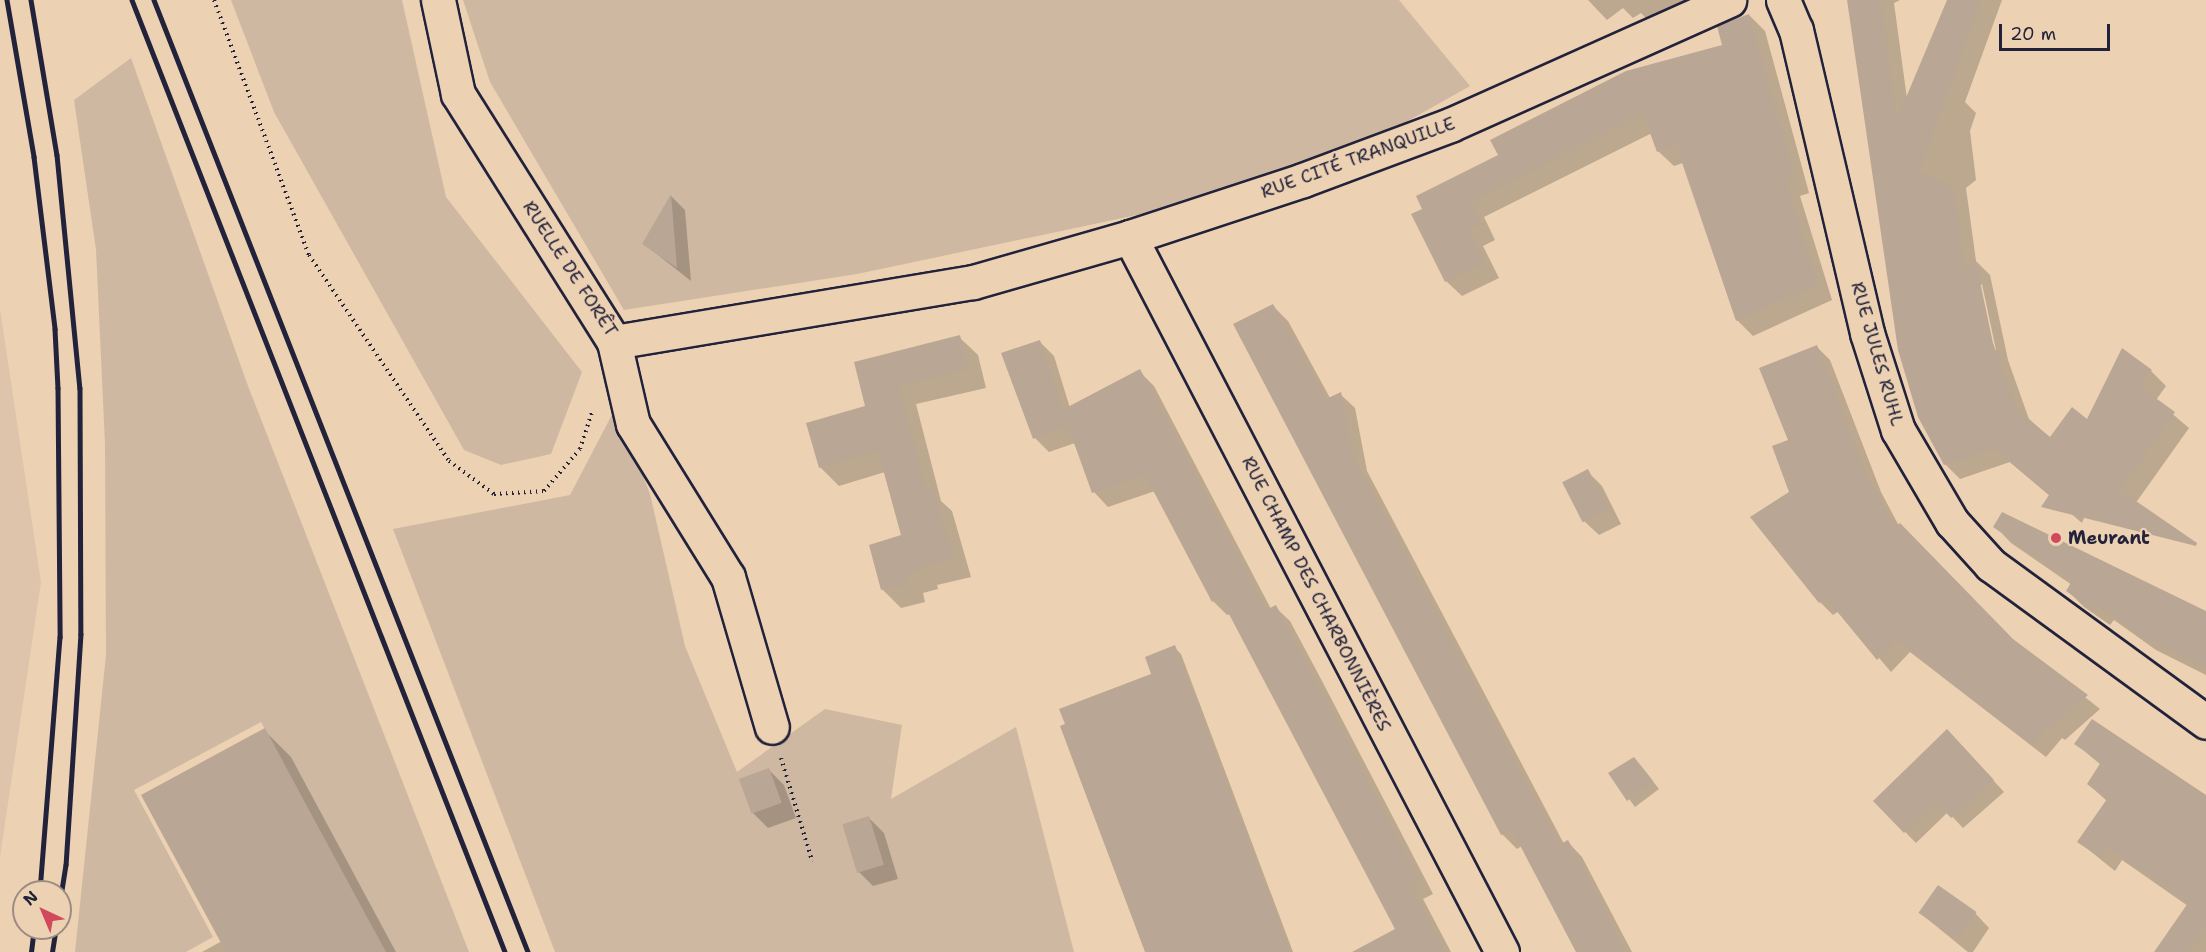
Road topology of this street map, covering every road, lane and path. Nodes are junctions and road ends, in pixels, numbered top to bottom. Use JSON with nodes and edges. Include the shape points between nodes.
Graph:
{"nodes":[{"id":1,"x":214,"y":0,"type":"edge"},
{"id":2,"x":438,"y":0,"type":"edge"},
{"id":3,"x":1729,"y":0,"type":"edge"},
{"id":4,"x":1784,"y":0,"type":"edge"},
{"id":5,"x":1130,"y":237,"type":"junction"},
{"id":6,"x":973,"y":282,"type":"joint"},
{"id":7,"x":614,"y":342,"type":"junction"},
{"id":8,"x":594,"y":406,"type":"dead end"},
{"id":9,"x":2206,"y":722,"type":"edge"},
{"id":10,"x":772,"y":727,"type":"joint"},
{"id":11,"x":812,"y":861,"type":"dead end"},
{"id":12,"x":1502,"y":952,"type":"edge"}],
"edges":[{"from":1,"to":8,"type":"path","via":[[309,255],[449,461],[494,494],[544,491],[580,449]]},
{"from":2,"to":7,"type":"street","name":"RUELLE DE FORÊT","via":[[458,94]]},
{"from":3,"to":5,"type":"street","name":"RUE CITÉ TRANQUILLE","via":[[1450,125],[1303,180]]},
{"from":4,"to":9,"type":"street","name":"RUE JULES RUHL","via":[[1796,30],[1867,333],[1898,430],[1910,451],[1952,522],[1991,565]]},
{"from":5,"to":6,"type":"street","name":"RUE CITÉ TRANQUILLE"},
{"from":5,"to":12,"type":"street","name":"RUE CHAMP DES CHARBONNIÈRES"},
{"from":6,"to":7,"type":"street","name":"RUELLE DE FORÊT"},
{"from":7,"to":10,"type":"street","via":[[633,424],[728,577]]},
{"from":10,"to":11,"type":"path"}]}
